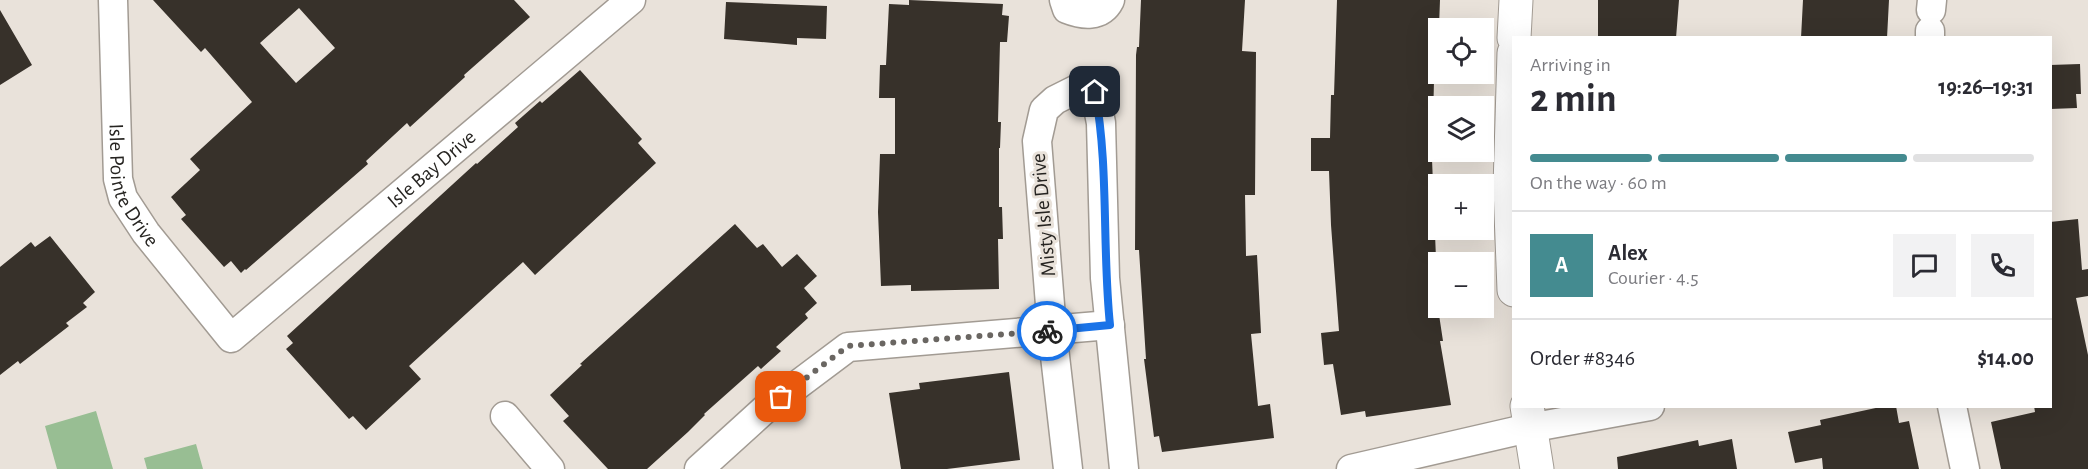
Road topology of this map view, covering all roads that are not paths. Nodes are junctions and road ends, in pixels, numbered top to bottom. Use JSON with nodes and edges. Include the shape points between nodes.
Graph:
{"nodes":[{"id":1,"x":113,"y":0,"type":"edge"},
{"id":2,"x":631,"y":0,"type":"edge"},
{"id":3,"x":1064,"y":0,"type":"edge"},
{"id":4,"x":1110,"y":0,"type":"edge"},
{"id":5,"x":1516,"y":0,"type":"edge"},
{"id":6,"x":1514,"y":36,"type":"edge"},
{"id":7,"x":1512,"y":120,"type":"edge"},
{"id":8,"x":1512,"y":238,"type":"edge"},
{"id":9,"x":1110,"y":325,"type":"junction"},
{"id":10,"x":1052,"y":330,"type":"junction"},
{"id":11,"x":231,"y":339,"type":"joint"},
{"id":12,"x":1628,"y":408,"type":"edge"},
{"id":13,"x":1952,"y":408,"type":"edge"},
{"id":14,"x":504,"y":416,"type":"dead end"},
{"id":15,"x":1528,"y":417,"type":"edge"},
{"id":16,"x":550,"y":469,"type":"edge"},
{"id":17,"x":699,"y":469,"type":"edge"},
{"id":18,"x":1068,"y":469,"type":"edge"},
{"id":19,"x":1125,"y":469,"type":"edge"},
{"id":20,"x":1351,"y":469,"type":"edge"},
{"id":21,"x":1537,"y":469,"type":"edge"},
{"id":22,"x":1965,"y":469,"type":"edge"}],
"edges":[{"from":1,"to":11,"type":"street","name":"Isle Pointe Drive","via":[[118,179],[123,198],[146,233]]},
{"from":2,"to":11,"type":"street","name":"Isle Bay Drive"},
{"from":3,"to":4,"type":"street","via":[[1067,9],[1081,15],[1100,11]]},
{"from":5,"to":6,"type":"street"},
{"from":7,"to":8,"type":"street"},
{"from":9,"to":10,"type":"street"},
{"from":9,"to":10,"type":"street","name":"Misty Isle Drive","via":[[1101,123],[1095,92],[1082,87],[1044,110],[1036,141]]},
{"from":9,"to":19,"type":"street","name":"Misty Isle Drive"},
{"from":10,"to":17,"type":"street","via":[[848,346],[764,410]]},
{"from":10,"to":18,"type":"street","name":"Misty Isle Drive"},
{"from":12,"to":15,"type":"street"},
{"from":13,"to":22,"type":"street"},
{"from":14,"to":16,"type":"street"},
{"from":15,"to":20,"type":"street"},
{"from":15,"to":21,"type":"street"}]}
